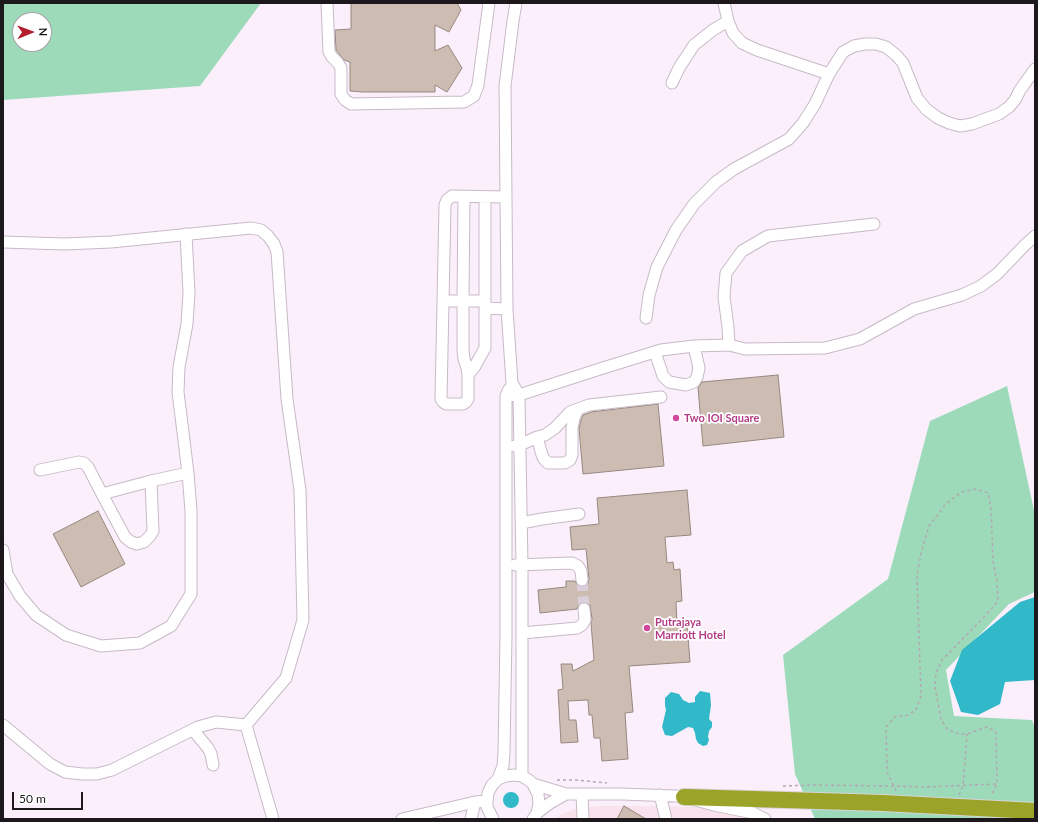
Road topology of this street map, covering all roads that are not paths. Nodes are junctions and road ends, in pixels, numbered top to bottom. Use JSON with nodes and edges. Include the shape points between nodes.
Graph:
{"nodes":[{"id":1,"x":327,"y":3,"type":"edge"},
{"id":2,"x":489,"y":3,"type":"edge"},
{"id":3,"x":516,"y":3,"type":"edge"},
{"id":4,"x":724,"y":3,"type":"edge"},
{"id":5,"x":728,"y":21,"type":"junction"},
{"id":6,"x":1035,"y":69,"type":"edge"},
{"id":7,"x":829,"y":74,"type":"junction"},
{"id":8,"x":672,"y":83,"type":"dead end"},
{"id":9,"x":464,"y":197,"type":"junction"},
{"id":10,"x":485,"y":197,"type":"junction"},
{"id":11,"x":506,"y":197,"type":"junction"},
{"id":12,"x":874,"y":224,"type":"dead end"},
{"id":13,"x":186,"y":234,"type":"junction"},
{"id":14,"x":1035,"y":236,"type":"edge"},
{"id":15,"x":3,"y":242,"type":"edge"},
{"id":16,"x":443,"y":301,"type":"junction"},
{"id":17,"x":463,"y":301,"type":"junction"},
{"id":18,"x":485,"y":305,"type":"junction"},
{"id":19,"x":507,"y":309,"type":"junction"},
{"id":20,"x":646,"y":318,"type":"dead end"},
{"id":21,"x":729,"y":345,"type":"junction"},
{"id":22,"x":694,"y":346,"type":"junction"},
{"id":23,"x":655,"y":352,"type":"junction"},
{"id":24,"x":468,"y":375,"type":"junction"},
{"id":25,"x":512,"y":384,"type":"junction"},
{"id":26,"x":506,"y":396,"type":"junction"},
{"id":27,"x":519,"y":396,"type":"junction"},
{"id":28,"x":661,"y":397,"type":"dead end"},
{"id":29,"x":578,"y":409,"type":"junction"},
{"id":30,"x":536,"y":437,"type":"junction"},
{"id":31,"x":520,"y":445,"type":"junction"},
{"id":32,"x":506,"y":448,"type":"junction"},
{"id":33,"x":40,"y":470,"type":"dead end"},
{"id":34,"x":188,"y":473,"type":"junction"},
{"id":35,"x":151,"y":481,"type":"junction"},
{"id":36,"x":102,"y":494,"type":"junction"},
{"id":37,"x":579,"y":514,"type":"dead end"},
{"id":38,"x":521,"y":523,"type":"junction"},
{"id":39,"x":3,"y":550,"type":"edge"},
{"id":40,"x":506,"y":564,"type":"junction"},
{"id":41,"x":522,"y":565,"type":"junction"},
{"id":42,"x":582,"y":580,"type":"tunnel mouth"},
{"id":43,"x":584,"y":609,"type":"tunnel mouth"},
{"id":44,"x":522,"y":633,"type":"junction"},
{"id":45,"x":3,"y":725,"type":"edge"},
{"id":46,"x":246,"y":725,"type":"junction"},
{"id":47,"x":193,"y":730,"type":"junction"},
{"id":48,"x":213,"y":765,"type":"dead end"},
{"id":49,"x":522,"y":776,"type":"junction"},
{"id":50,"x":498,"y":779,"type":"junction"},
{"id":51,"x":533,"y":784,"type":"junction"},
{"id":52,"x":566,"y":794,"type":"junction"},
{"id":53,"x":582,"y":794,"type":"junction"},
{"id":54,"x":660,"y":795,"type":"junction"},
{"id":55,"x":684,"y":797,"type":"junction"},
{"id":56,"x":487,"y":801,"type":"junction"},
{"id":57,"x":475,"y":802,"type":"junction"},
{"id":58,"x":664,"y":807,"type":"junction"},
{"id":59,"x":1035,"y":811,"type":"edge"},
{"id":60,"x":534,"y":816,"type":"edge"},
{"id":61,"x":273,"y":819,"type":"edge"},
{"id":62,"x":402,"y":819,"type":"edge"},
{"id":63,"x":471,"y":819,"type":"edge"},
{"id":64,"x":494,"y":819,"type":"edge"},
{"id":65,"x":582,"y":819,"type":"edge"},
{"id":66,"x":657,"y":819,"type":"edge"},
{"id":67,"x":666,"y":819,"type":"edge"},
{"id":68,"x":765,"y":819,"type":"edge"}],
"edges":[{"from":1,"to":2,"type":"street","via":[[329,52],[341,68],[341,94],[351,104],[464,102],[474,96],[478,85]]},
{"from":3,"to":11,"type":"street","via":[[505,86]]},
{"from":4,"to":5,"type":"street"},
{"from":5,"to":7,"type":"street","via":[[742,43]]},
{"from":5,"to":8,"type":"street","via":[[694,46]]},
{"from":6,"to":7,"type":"street","via":[[1009,107],[999,114],[960,126],[938,118],[926,109],[917,98],[903,63],[886,47],[876,44],[854,46],[843,52]]},
{"from":7,"to":20,"type":"street","via":[[815,104],[789,139],[734,169],[716,182],[694,204],[656,267]]},
{"from":9,"to":10,"type":"street"},
{"from":9,"to":16,"type":"street","via":[[452,196],[445,205]]},
{"from":9,"to":17,"type":"street"},
{"from":10,"to":11,"type":"street"},
{"from":10,"to":18,"type":"street"},
{"from":11,"to":19,"type":"street"},
{"from":12,"to":21,"type":"street","via":[[768,236],[742,251],[726,273],[724,297]]},
{"from":13,"to":15,"type":"street","via":[[112,242]]},
{"from":13,"to":34,"type":"street","via":[[189,293],[178,392]]},
{"from":13,"to":46,"type":"street","via":[[251,228],[261,230],[268,236],[277,252],[287,399],[300,490],[303,620],[286,678]]},
{"from":14,"to":21,"type":"street","via":[[982,286],[962,295],[914,309],[860,339],[825,348],[745,349]]},
{"from":16,"to":17,"type":"street"},
{"from":16,"to":24,"type":"street","via":[[443,402],[466,402]]},
{"from":17,"to":18,"type":"street"},
{"from":17,"to":24,"type":"street","via":[[463,350]]},
{"from":18,"to":19,"type":"street"},
{"from":18,"to":24,"type":"street","via":[[485,348]]},
{"from":19,"to":25,"type":"street"},
{"from":21,"to":22,"type":"street"},
{"from":22,"to":23,"type":"street"},
{"from":22,"to":23,"type":"street","via":[[699,368],[694,382],[686,385],[669,382],[663,376]]},
{"from":23,"to":27,"type":"street"},
{"from":25,"to":26,"type":"street"},
{"from":25,"to":27,"type":"street"},
{"from":26,"to":27,"type":"street"},
{"from":26,"to":32,"type":"street"},
{"from":27,"to":31,"type":"street"},
{"from":28,"to":29,"type":"street","via":[[589,405]]},
{"from":29,"to":30,"type":"street","via":[[570,412],[545,435]]},
{"from":29,"to":30,"type":"street","via":[[572,428],[570,460],[565,463],[548,463],[542,455]]},
{"from":30,"to":31,"type":"street"},
{"from":31,"to":32,"type":"street"},
{"from":31,"to":38,"type":"street"},
{"from":32,"to":40,"type":"street"},
{"from":33,"to":36,"type":"street","via":[[84,463]]},
{"from":34,"to":35,"type":"street"},
{"from":34,"to":39,"type":"street","via":[[191,511],[191,594],[171,626],[140,643],[100,646],[66,635],[36,615],[20,596],[7,574]]},
{"from":35,"to":36,"type":"street"},
{"from":35,"to":36,"type":"street","via":[[153,531],[144,542],[137,544],[125,537]]},
{"from":37,"to":38,"type":"street"},
{"from":38,"to":41,"type":"street"},
{"from":40,"to":41,"type":"street"},
{"from":40,"to":50,"type":"street","via":[[504,753]]},
{"from":41,"to":42,"type":"street","via":[[572,563],[581,571]]},
{"from":41,"to":44,"type":"street"},
{"from":43,"to":44,"type":"street","via":[[585,620],[582,626],[577,628]]},
{"from":44,"to":49,"type":"street"},
{"from":45,"to":47,"type":"street","via":[[50,764],[65,772],[82,774],[112,770]]},
{"from":46,"to":47,"type":"street","via":[[216,722]]},
{"from":46,"to":61,"type":"street"},
{"from":47,"to":48,"type":"street","via":[[208,748]]},
{"from":49,"to":50,"type":"street"},
{"from":49,"to":51,"type":"street"},
{"from":50,"to":56,"type":"street","via":[[488,793]]},
{"from":51,"to":52,"type":"street"},
{"from":51,"to":60,"type":"street","via":[[539,804]]},
{"from":52,"to":53,"type":"street"},
{"from":52,"to":60,"type":"street"},
{"from":53,"to":54,"type":"street"},
{"from":53,"to":65,"type":"street"},
{"from":54,"to":55,"type":"street"},
{"from":54,"to":58,"type":"street"},
{"from":55,"to":59,"type":"highway","bridge":true,"via":[[784,793]]},
{"from":55,"to":68,"type":"street","via":[[753,813]]},
{"from":56,"to":57,"type":"street"},
{"from":56,"to":64,"type":"street","via":[[487,807]]},
{"from":57,"to":62,"type":"street"},
{"from":57,"to":63,"type":"street"},
{"from":58,"to":66,"type":"street"},
{"from":58,"to":67,"type":"street"}]}
